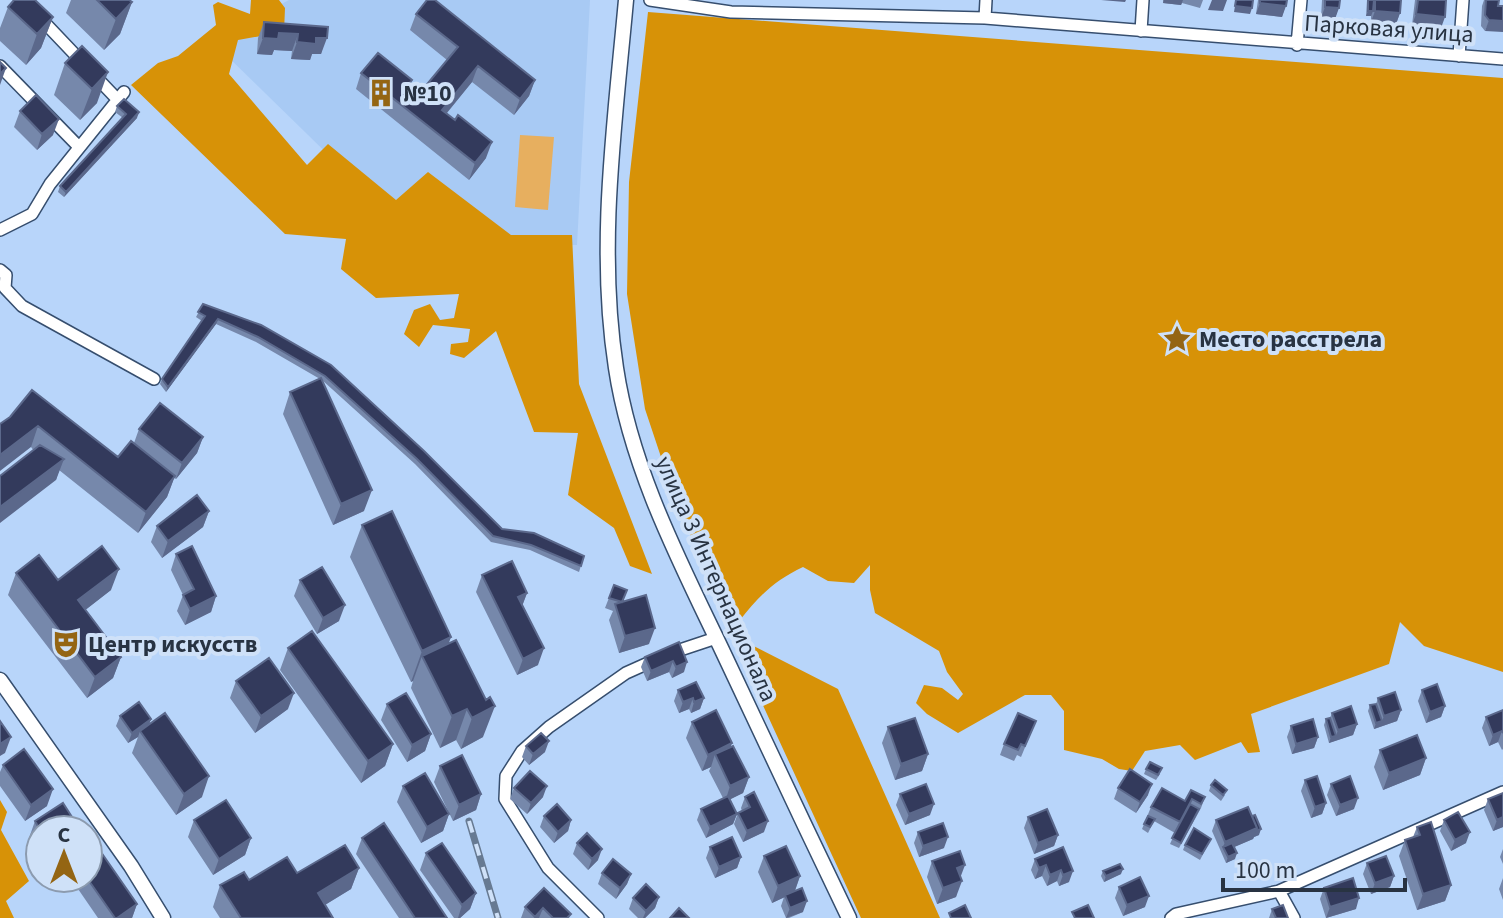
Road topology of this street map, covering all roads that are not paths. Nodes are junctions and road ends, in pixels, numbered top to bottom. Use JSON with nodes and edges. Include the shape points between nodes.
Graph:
{"nodes":[{"id":1,"x":23,"y":0,"type":"edge"},
{"id":2,"x":626,"y":0,"type":"edge"},
{"id":3,"x":650,"y":0,"type":"edge"},
{"id":4,"x":986,"y":0,"type":"edge"},
{"id":5,"x":1143,"y":0,"type":"edge"},
{"id":6,"x":1301,"y":0,"type":"edge"},
{"id":7,"x":1463,"y":0,"type":"edge"},
{"id":8,"x":819,"y":6,"type":"edge"},
{"id":9,"x":985,"y":18,"type":"junction"},
{"id":10,"x":1141,"y":31,"type":"junction"},
{"id":11,"x":1297,"y":45,"type":"junction"},
{"id":12,"x":1459,"y":56,"type":"junction"},
{"id":13,"x":1503,"y":59,"type":"edge"},
{"id":14,"x":0,"y":66,"type":"edge"},
{"id":15,"x":79,"y":147,"type":"junction"},
{"id":16,"x":0,"y":230,"type":"edge"},
{"id":17,"x":0,"y":270,"type":"edge"},
{"id":18,"x":154,"y":379,"type":"dead end"},
{"id":19,"x":716,"y":638,"type":"junction"},
{"id":20,"x":0,"y":680,"type":"edge"},
{"id":21,"x":1503,"y":792,"type":"edge"},
{"id":22,"x":1279,"y":891,"type":"junction"},
{"id":23,"x":163,"y":918,"type":"edge"},
{"id":24,"x":598,"y":918,"type":"edge"},
{"id":25,"x":849,"y":918,"type":"edge"},
{"id":26,"x":1171,"y":918,"type":"edge"},
{"id":27,"x":1294,"y":918,"type":"edge"}],
"edges":[{"from":1,"to":15,"type":"street","via":[[121,96]]},
{"from":2,"to":19,"type":"main road","name":"улица 3 Интернационала","via":[[608,199],[607,287],[616,370],[640,464]]},
{"from":3,"to":8,"type":"street","name":"Парковая улица","via":[[731,12]]},
{"from":4,"to":9,"type":"street"},
{"from":5,"to":10,"type":"street"},
{"from":6,"to":11,"type":"street"},
{"from":7,"to":12,"type":"street"},
{"from":8,"to":9,"type":"street","name":"Парковая улица"},
{"from":9,"to":10,"type":"street","name":"Парковая улица"},
{"from":10,"to":11,"type":"street","name":"Парковая улица"},
{"from":11,"to":12,"type":"street","name":"Парковая улица"},
{"from":12,"to":13,"type":"street","name":"Парковая улица"},
{"from":14,"to":15,"type":"street"},
{"from":15,"to":16,"type":"street","via":[[32,214]]},
{"from":17,"to":18,"type":"street","via":[[6,275],[5,288],[22,306]]},
{"from":19,"to":24,"type":"street","via":[[626,673],[549,727],[522,751],[506,776],[505,799],[548,868]]},
{"from":19,"to":25,"type":"main road","name":"улица 3 Интернационала"},
{"from":20,"to":23,"type":"main road"},
{"from":21,"to":22,"type":"street"},
{"from":22,"to":26,"type":"street"},
{"from":22,"to":27,"type":"street"}]}
